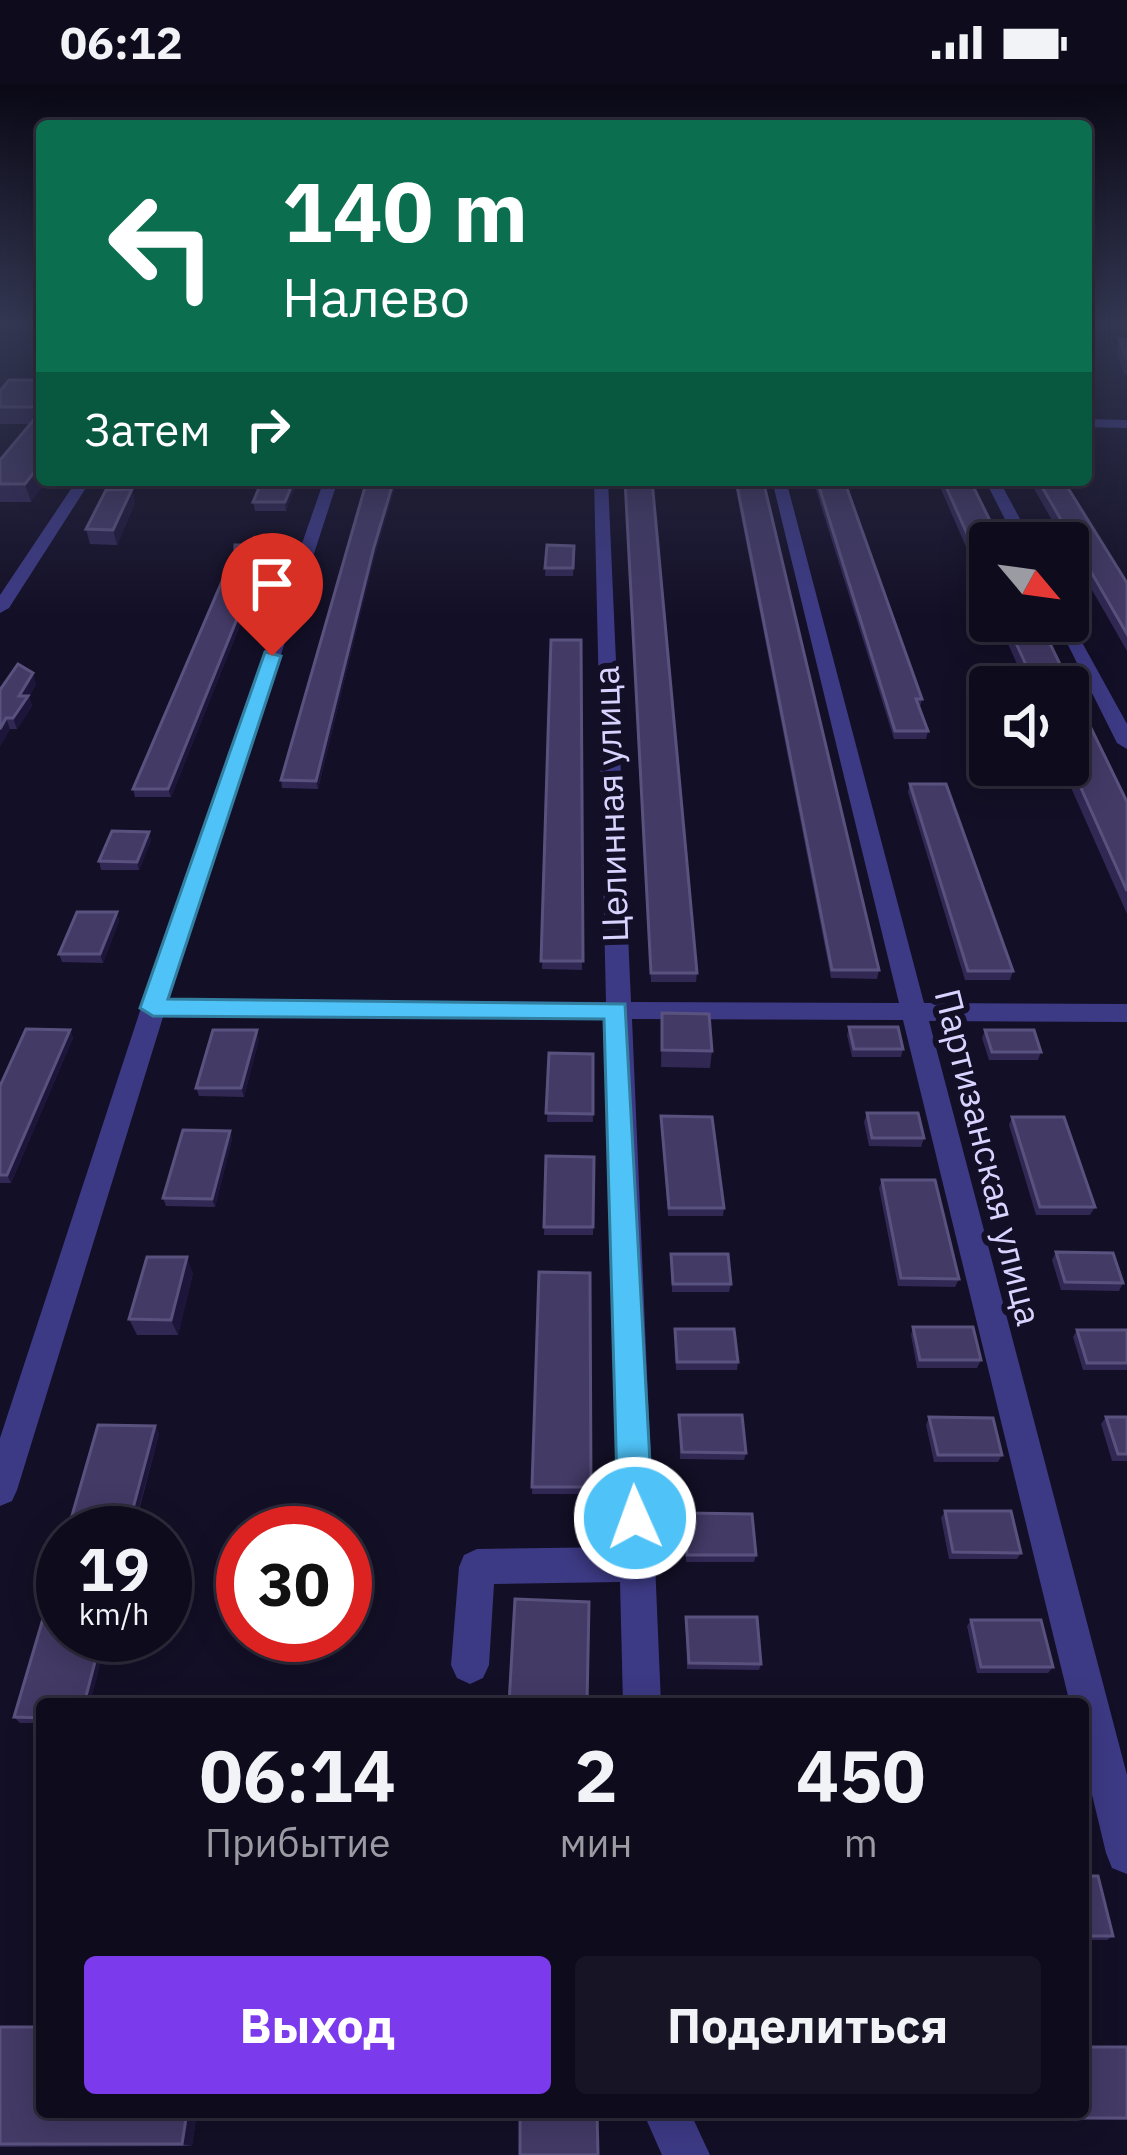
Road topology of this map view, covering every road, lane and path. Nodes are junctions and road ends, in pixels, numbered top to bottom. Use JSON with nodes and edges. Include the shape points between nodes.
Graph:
{"nodes":[{"id":1,"x":1092,"y":423,"type":"edge"},
{"id":2,"x":1127,"y":424,"type":"edge"},
{"id":3,"x":80,"y":486,"type":"edge"},
{"id":4,"x":329,"y":486,"type":"edge"},
{"id":5,"x":601,"y":486,"type":"edge"},
{"id":6,"x":781,"y":486,"type":"edge"},
{"id":7,"x":995,"y":486,"type":"edge"},
{"id":8,"x":1013,"y":522,"type":"edge"},
{"id":9,"x":0,"y":608,"type":"edge"},
{"id":10,"x":1076,"y":642,"type":"edge"},
{"id":11,"x":1127,"y":743,"type":"edge"},
{"id":12,"x":153,"y":1008,"type":"junction"},
{"id":13,"x":616,"y":1010,"type":"junction"},
{"id":14,"x":916,"y":1012,"type":"junction"},
{"id":15,"x":1127,"y":1013,"type":"edge"},
{"id":16,"x":0,"y":1490,"type":"edge"},
{"id":17,"x":637,"y":1564,"type":"junction"},
{"id":18,"x":470,"y":1666,"type":"dead end"},
{"id":19,"x":642,"y":1698,"type":"edge"},
{"id":20,"x":1088,"y":1698,"type":"edge"},
{"id":21,"x":1089,"y":1701,"type":"edge"},
{"id":22,"x":1127,"y":1852,"type":"edge"},
{"id":23,"x":669,"y":2118,"type":"edge"},
{"id":24,"x":686,"y":2155,"type":"edge"}],
"edges":[{"from":1,"to":2,"type":"street"},
{"from":3,"to":9,"type":"street"},
{"from":4,"to":12,"type":"street"},
{"from":5,"to":13,"type":"street","name":"Целинная улица"},
{"from":6,"to":14,"type":"street","name":"Партизанская улица"},
{"from":7,"to":8,"type":"street"},
{"from":10,"to":11,"type":"street"},
{"from":12,"to":13,"type":"street"},
{"from":12,"to":16,"type":"street"},
{"from":13,"to":14,"type":"street"},
{"from":13,"to":17,"type":"street","name":"Целинная улица"},
{"from":14,"to":15,"type":"street"},
{"from":14,"to":20,"type":"street","name":"Партизанская улица"},
{"from":17,"to":18,"type":"street","via":[[477,1567]]},
{"from":17,"to":19,"type":"street","name":"Целинная улица"},
{"from":21,"to":22,"type":"street","name":"Партизанская улица"},
{"from":23,"to":24,"type":"street"}]}
